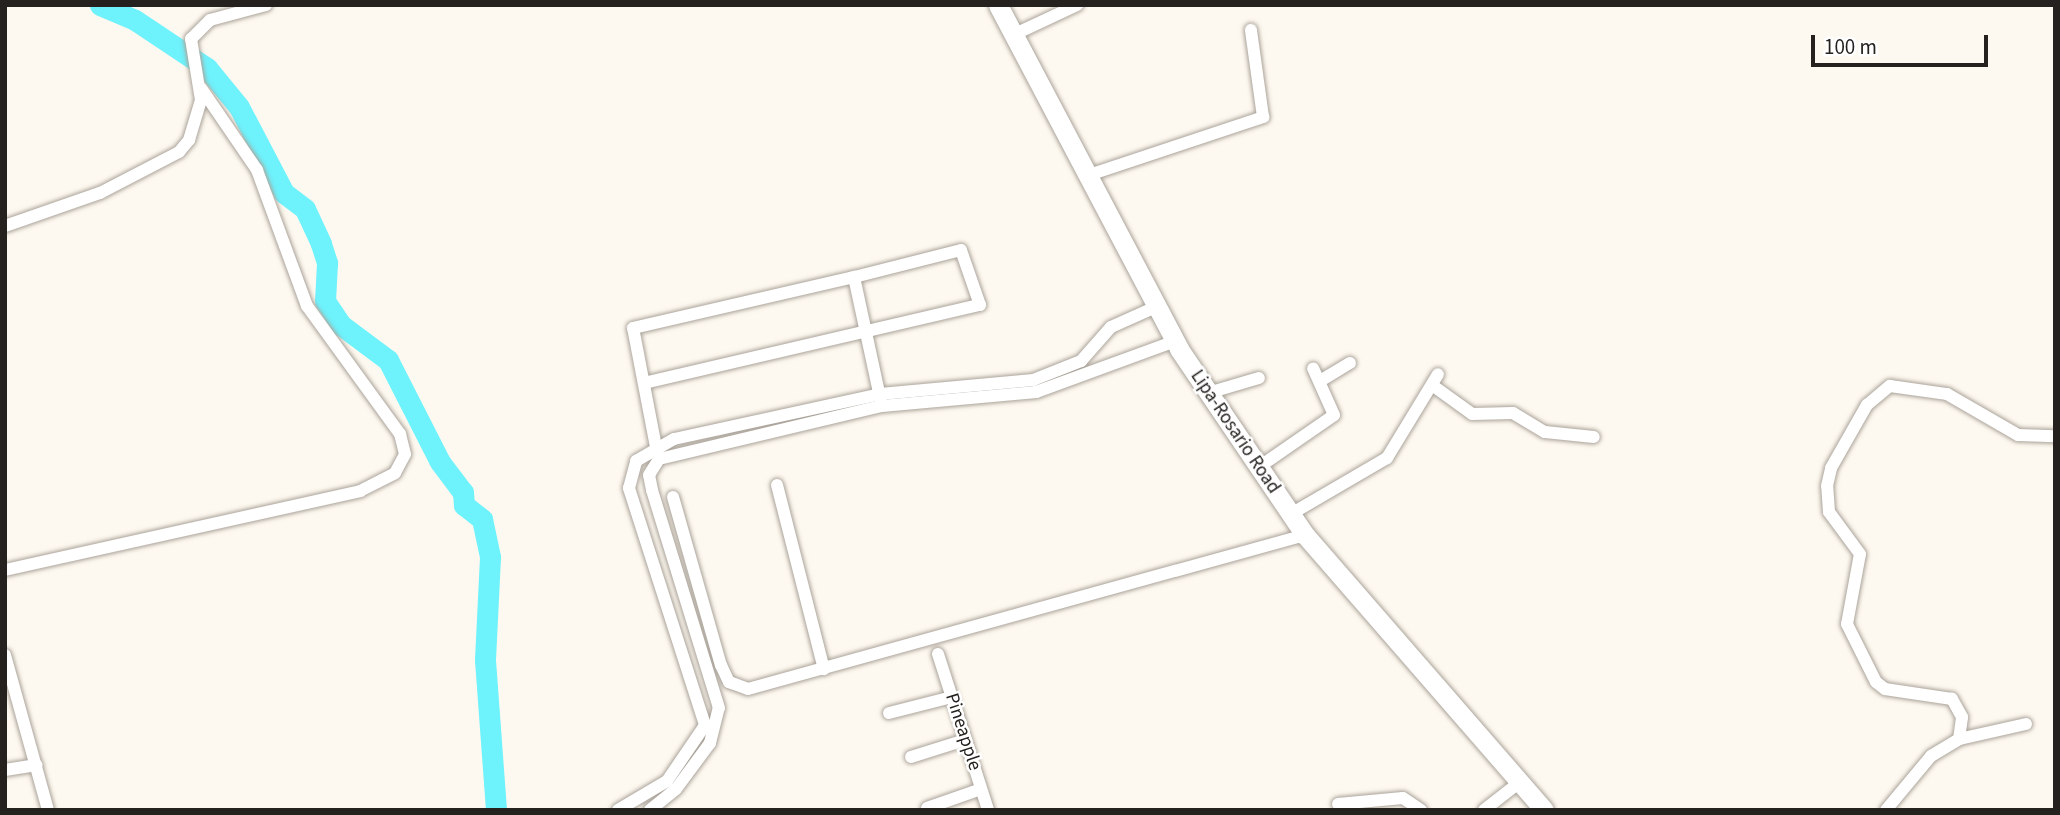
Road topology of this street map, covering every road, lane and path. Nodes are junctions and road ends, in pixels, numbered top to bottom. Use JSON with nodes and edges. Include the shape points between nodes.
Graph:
{"nodes":[{"id":1,"x":266,"y":5,"type":"edge"},
{"id":2,"x":998,"y":5,"type":"edge"},
{"id":3,"x":1077,"y":5,"type":"edge"},
{"id":4,"x":1251,"y":30,"type":"dead end"},
{"id":5,"x":1013,"y":35,"type":"junction"},
{"id":6,"x":201,"y":88,"type":"junction"},
{"id":7,"x":1086,"y":176,"type":"junction"},
{"id":8,"x":5,"y":226,"type":"edge"},
{"id":9,"x":854,"y":277,"type":"junction"},
{"id":10,"x":1157,"y":307,"type":"junction"},
{"id":11,"x":866,"y":331,"type":"junction"},
{"id":12,"x":1175,"y":341,"type":"junction"},
{"id":13,"x":1094,"y":352,"type":"junction"},
{"id":14,"x":1350,"y":363,"type":"dead end"},
{"id":15,"x":1313,"y":368,"type":"dead end"},
{"id":16,"x":1103,"y":369,"type":"junction"},
{"id":17,"x":1259,"y":378,"type":"dead end"},
{"id":18,"x":1320,"y":381,"type":"junction"},
{"id":19,"x":644,"y":383,"type":"junction"},
{"id":20,"x":1208,"y":393,"type":"junction"},
{"id":21,"x":881,"y":400,"type":"junction"},
{"id":22,"x":2055,"y":436,"type":"edge"},
{"id":23,"x":1594,"y":437,"type":"dead end"},
{"id":24,"x":656,"y":447,"type":"junction"},
{"id":25,"x":1259,"y":467,"type":"junction"},
{"id":26,"x":777,"y":485,"type":"dead end"},
{"id":27,"x":673,"y":497,"type":"dead end"},
{"id":28,"x":1291,"y":514,"type":"junction"},
{"id":29,"x":1305,"y":535,"type":"junction"},
{"id":30,"x":5,"y":570,"type":"edge"},
{"id":31,"x":938,"y":654,"type":"dead end"},
{"id":32,"x":5,"y":655,"type":"edge"},
{"id":33,"x":824,"y":669,"type":"junction"},
{"id":34,"x":952,"y":697,"type":"junction"},
{"id":35,"x":889,"y":713,"type":"dead end"},
{"id":36,"x":2026,"y":724,"type":"dead end"},
{"id":37,"x":1959,"y":739,"type":"junction"},
{"id":38,"x":965,"y":740,"type":"junction"},
{"id":39,"x":911,"y":757,"type":"dead end"},
{"id":40,"x":37,"y":765,"type":"junction"},
{"id":41,"x":5,"y":770,"type":"edge"},
{"id":42,"x":1516,"y":785,"type":"junction"},
{"id":43,"x":981,"y":789,"type":"junction"},
{"id":44,"x":1338,"y":804,"type":"dead end"},
{"id":45,"x":927,"y":808,"type":"dead end"},
{"id":46,"x":48,"y":810,"type":"edge"},
{"id":47,"x":618,"y":810,"type":"edge"},
{"id":48,"x":650,"y":810,"type":"edge"},
{"id":49,"x":988,"y":810,"type":"edge"},
{"id":50,"x":1421,"y":810,"type":"edge"},
{"id":51,"x":1484,"y":810,"type":"edge"},
{"id":52,"x":1544,"y":810,"type":"edge"},
{"id":53,"x":1886,"y":810,"type":"edge"}],
"edges":[{"from":1,"to":6,"type":"street","via":[[210,20],[191,39]]},
{"from":2,"to":5,"type":"main road","name":"Lipa-Rosario Road"},
{"from":3,"to":5,"type":"street"},
{"from":4,"to":7,"type":"street","via":[[1263,117]]},
{"from":5,"to":7,"type":"main road","name":"Lipa-Rosario Road"},
{"from":6,"to":8,"type":"street","via":[[189,140],[179,152],[100,193]]},
{"from":6,"to":30,"type":"street","via":[[257,170],[307,306],[400,433],[405,454],[396,473],[360,491]]},
{"from":7,"to":10,"type":"main road","name":"Lipa-Rosario Road"},
{"from":9,"to":11,"type":"street"},
{"from":9,"to":11,"type":"street","via":[[961,250],[980,305]]},
{"from":9,"to":19,"type":"street","via":[[634,328]]},
{"from":10,"to":12,"type":"main road","name":"Lipa-Rosario Road"},
{"from":10,"to":13,"type":"street","via":[[1111,327]]},
{"from":11,"to":19,"type":"street"},
{"from":11,"to":21,"type":"street"},
{"from":12,"to":16,"type":"street"},
{"from":12,"to":20,"type":"main road","name":"Lipa-Rosario Road"},
{"from":13,"to":16,"type":"street"},
{"from":13,"to":21,"type":"street","via":[[1033,380]]},
{"from":14,"to":18,"type":"street"},
{"from":15,"to":18,"type":"street"},
{"from":16,"to":21,"type":"street","via":[[1036,392]]},
{"from":17,"to":20,"type":"street"},
{"from":18,"to":25,"type":"street","via":[[1334,409],[1331,421]]},
{"from":19,"to":24,"type":"street"},
{"from":20,"to":25,"type":"main road","name":"Lipa-Rosario Road"},
{"from":21,"to":24,"type":"street"},
{"from":21,"to":48,"type":"street","via":[[678,451],[654,467],[652,490],[719,708],[710,743],[677,789]]},
{"from":22,"to":37,"type":"street","via":[[2018,435],[1947,394],[1890,386],[1867,405],[1830,468],[1829,512],[1860,554],[1847,612],[1861,656],[1885,689],[1952,699],[1962,717]]},
{"from":23,"to":28,"type":"street","via":[[1545,432],[1513,413],[1472,414],[1435,380],[1387,458]]},
{"from":24,"to":47,"type":"street","via":[[636,461],[629,488],[705,725],[667,781]]},
{"from":25,"to":28,"type":"main road","name":"Lipa-Rosario Road"},
{"from":26,"to":33,"type":"street"},
{"from":27,"to":33,"type":"street","via":[[729,682],[748,689]]},
{"from":28,"to":29,"type":"main road","name":"Lipa-Rosario Road"},
{"from":29,"to":33,"type":"street"},
{"from":29,"to":42,"type":"main road","name":"Lipa-Rosario Road"},
{"from":31,"to":34,"type":"street","name":"Pineapple"},
{"from":32,"to":40,"type":"street"},
{"from":34,"to":35,"type":"street"},
{"from":34,"to":38,"type":"street","name":"Pineapple"},
{"from":36,"to":37,"type":"street"},
{"from":37,"to":53,"type":"street","via":[[1931,756]]},
{"from":38,"to":39,"type":"street"},
{"from":38,"to":43,"type":"street","name":"Pineapple"},
{"from":40,"to":41,"type":"street"},
{"from":40,"to":46,"type":"street"},
{"from":42,"to":51,"type":"street"},
{"from":42,"to":52,"type":"main road","name":"Lipa-Rosario Road"},
{"from":43,"to":45,"type":"street"},
{"from":43,"to":49,"type":"street","name":"Pineapple"},
{"from":44,"to":50,"type":"street","via":[[1403,798]]}]}
